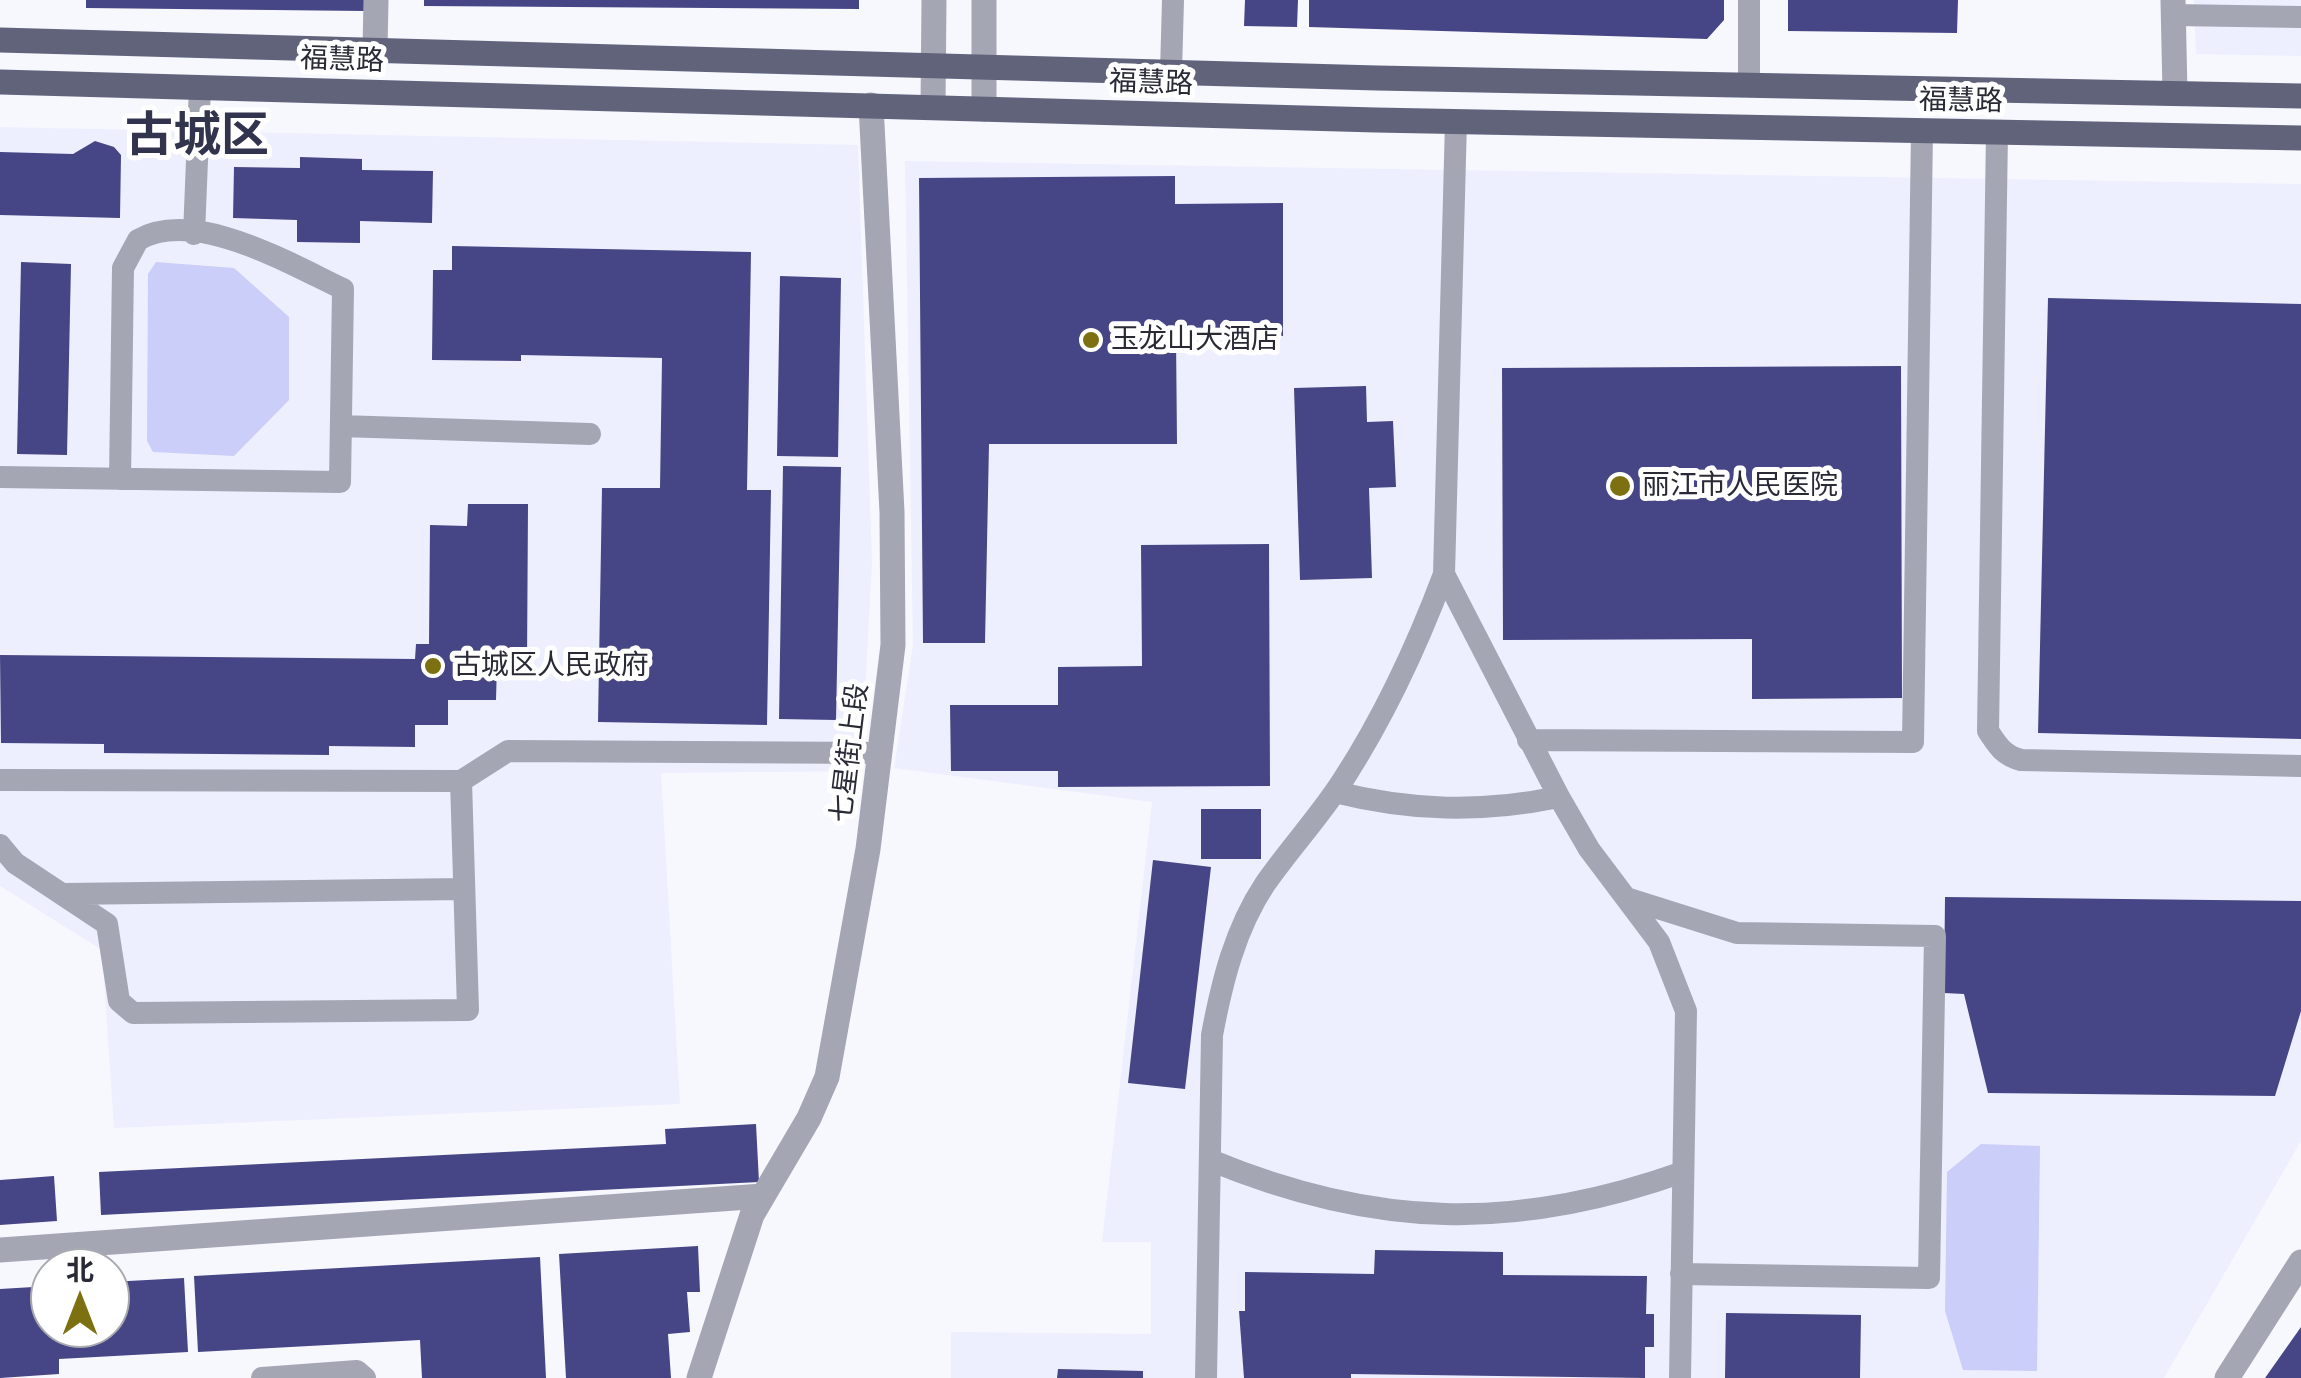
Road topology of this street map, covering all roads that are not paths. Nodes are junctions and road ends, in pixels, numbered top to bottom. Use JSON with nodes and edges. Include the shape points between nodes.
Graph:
{"nodes":[{"id":1,"x":376,"y":0,"type":"edge"},
{"id":2,"x":934,"y":0,"type":"edge"},
{"id":3,"x":984,"y":0,"type":"edge"},
{"id":4,"x":1172,"y":0,"type":"edge"},
{"id":5,"x":1749,"y":0,"type":"edge"},
{"id":6,"x":2173,"y":8,"type":"edge"},
{"id":7,"x":2301,"y":18,"type":"edge"},
{"id":8,"x":0,"y":40,"type":"edge"},
{"id":9,"x":375,"y":49,"type":"junction"},
{"id":10,"x":934,"y":65,"type":"junction"},
{"id":11,"x":984,"y":66,"type":"junction"},
{"id":12,"x":1170,"y":72,"type":"junction"},
{"id":13,"x":0,"y":82,"type":"edge"},
{"id":14,"x":1749,"y":85,"type":"junction"},
{"id":15,"x":200,"y":86,"type":"junction"},
{"id":16,"x":2175,"y":93,"type":"junction"},
{"id":17,"x":2301,"y":96,"type":"edge"},
{"id":18,"x":871,"y":105,"type":"junction"},
{"id":19,"x":934,"y":107,"type":"junction"},
{"id":20,"x":984,"y":108,"type":"junction"},
{"id":21,"x":1456,"y":121,"type":"junction"},
{"id":22,"x":1922,"y":130,"type":"junction"},
{"id":23,"x":1997,"y":132,"type":"junction"},
{"id":24,"x":2301,"y":138,"type":"edge"},
{"id":25,"x":194,"y":234,"type":"junction"},
{"id":26,"x":341,"y":426,"type":"junction"},
{"id":27,"x":590,"y":434,"type":"dead end"},
{"id":28,"x":0,"y":477,"type":"edge"},
{"id":29,"x":120,"y":479,"type":"junction"},
{"id":30,"x":1444,"y":574,"type":"junction"},
{"id":31,"x":1528,"y":740,"type":"junction"},
{"id":32,"x":881,"y":753,"type":"junction"},
{"id":33,"x":2301,"y":766,"type":"edge"},
{"id":34,"x":0,"y":780,"type":"edge"},
{"id":35,"x":461,"y":781,"type":"junction"},
{"id":36,"x":1335,"y":792,"type":"junction"},
{"id":37,"x":1559,"y":797,"type":"junction"},
{"id":38,"x":0,"y":845,"type":"edge"},
{"id":39,"x":464,"y":889,"type":"junction"},
{"id":40,"x":64,"y":894,"type":"junction"},
{"id":41,"x":1626,"y":898,"type":"junction"},
{"id":42,"x":1210,"y":1160,"type":"junction"},
{"id":43,"x":1683,"y":1172,"type":"junction"},
{"id":44,"x":763,"y":1196,"type":"junction"},
{"id":45,"x":0,"y":1250,"type":"edge"},
{"id":46,"x":2301,"y":1262,"type":"edge"},
{"id":47,"x":1681,"y":1274,"type":"junction"},
{"id":48,"x":262,"y":1378,"type":"edge"},
{"id":49,"x":365,"y":1378,"type":"edge"},
{"id":50,"x":699,"y":1378,"type":"edge"},
{"id":51,"x":1206,"y":1378,"type":"edge"},
{"id":52,"x":1680,"y":1378,"type":"edge"},
{"id":53,"x":2227,"y":1378,"type":"edge"}],
"edges":[{"from":1,"to":9,"type":"street"},
{"from":2,"to":10,"type":"street"},
{"from":3,"to":11,"type":"street"},
{"from":4,"to":12,"type":"lane"},
{"from":5,"to":14,"type":"lane"},
{"from":6,"to":7,"type":"lane"},
{"from":6,"to":16,"type":"street"},
{"from":8,"to":9,"type":"main road","name":"福慧路"},
{"from":9,"to":10,"type":"main road","name":"福慧路"},
{"from":10,"to":11,"type":"main road","name":"福慧路"},
{"from":10,"to":19,"type":"street"},
{"from":11,"to":12,"type":"main road","name":"福慧路"},
{"from":11,"to":20,"type":"street"},
{"from":12,"to":14,"type":"main road","name":"福慧路"},
{"from":13,"to":15,"type":"main road","name":"福慧路"},
{"from":14,"to":16,"type":"main road","name":"福慧路"},
{"from":15,"to":18,"type":"main road","name":"福慧路"},
{"from":15,"to":25,"type":"lane"},
{"from":16,"to":17,"type":"main road","name":"福慧路"},
{"from":18,"to":19,"type":"main road","name":"福慧路"},
{"from":18,"to":32,"type":"street","name":"七星街上段","via":[[892,512],[893,645]]},
{"from":19,"to":20,"type":"main road","name":"福慧路"},
{"from":20,"to":21,"type":"main road","name":"福慧路"},
{"from":21,"to":22,"type":"main road","name":"福慧路"},
{"from":21,"to":30,"type":"lane"},
{"from":22,"to":23,"type":"main road","name":"福慧路"},
{"from":22,"to":31,"type":"lane","via":[[1912,742]]},
{"from":23,"to":24,"type":"main road","name":"福慧路"},
{"from":23,"to":33,"type":"lane","via":[[1988,732],[2002,752],[2021,760]]},
{"from":25,"to":26,"type":"lane","via":[[228,235],[342,289]]},
{"from":25,"to":29,"type":"lane","via":[[146,235],[125,258]]},
{"from":26,"to":27,"type":"lane"},
{"from":26,"to":29,"type":"lane","via":[[340,482]]},
{"from":28,"to":29,"type":"lane"},
{"from":30,"to":31,"type":"lane"},
{"from":30,"to":36,"type":"lane","via":[[1401,678]]},
{"from":31,"to":37,"type":"lane"},
{"from":32,"to":35,"type":"lane","via":[[508,752]]},
{"from":32,"to":44,"type":"street","name":"七星街上段","via":[[827,1077]]},
{"from":34,"to":35,"type":"lane"},
{"from":35,"to":39,"type":"lane"},
{"from":36,"to":37,"type":"lane","via":[[1434,809],[1518,806]]},
{"from":36,"to":42,"type":"lane","via":[[1266,884],[1234,946],[1212,1034]]},
{"from":37,"to":41,"type":"lane"},
{"from":38,"to":40,"type":"lane","via":[[14,863]]},
{"from":39,"to":40,"type":"lane"},
{"from":39,"to":40,"type":"lane","via":[[468,1010],[134,1013],[119,1001],[107,924]]},
{"from":41,"to":43,"type":"lane","via":[[1659,942],[1686,1011]]},
{"from":41,"to":47,"type":"lane","via":[[1738,932],[1935,936],[1929,1278]]},
{"from":42,"to":43,"type":"lane","via":[[1314,1198],[1476,1216],[1582,1203]]},
{"from":42,"to":51,"type":"lane"},
{"from":43,"to":47,"type":"lane"},
{"from":44,"to":45,"type":"street"},
{"from":44,"to":50,"type":"street","name":"七星街上段"},
{"from":46,"to":53,"type":"street"},
{"from":47,"to":52,"type":"lane"},
{"from":48,"to":49,"type":"lane","via":[[358,1371]]}]}
